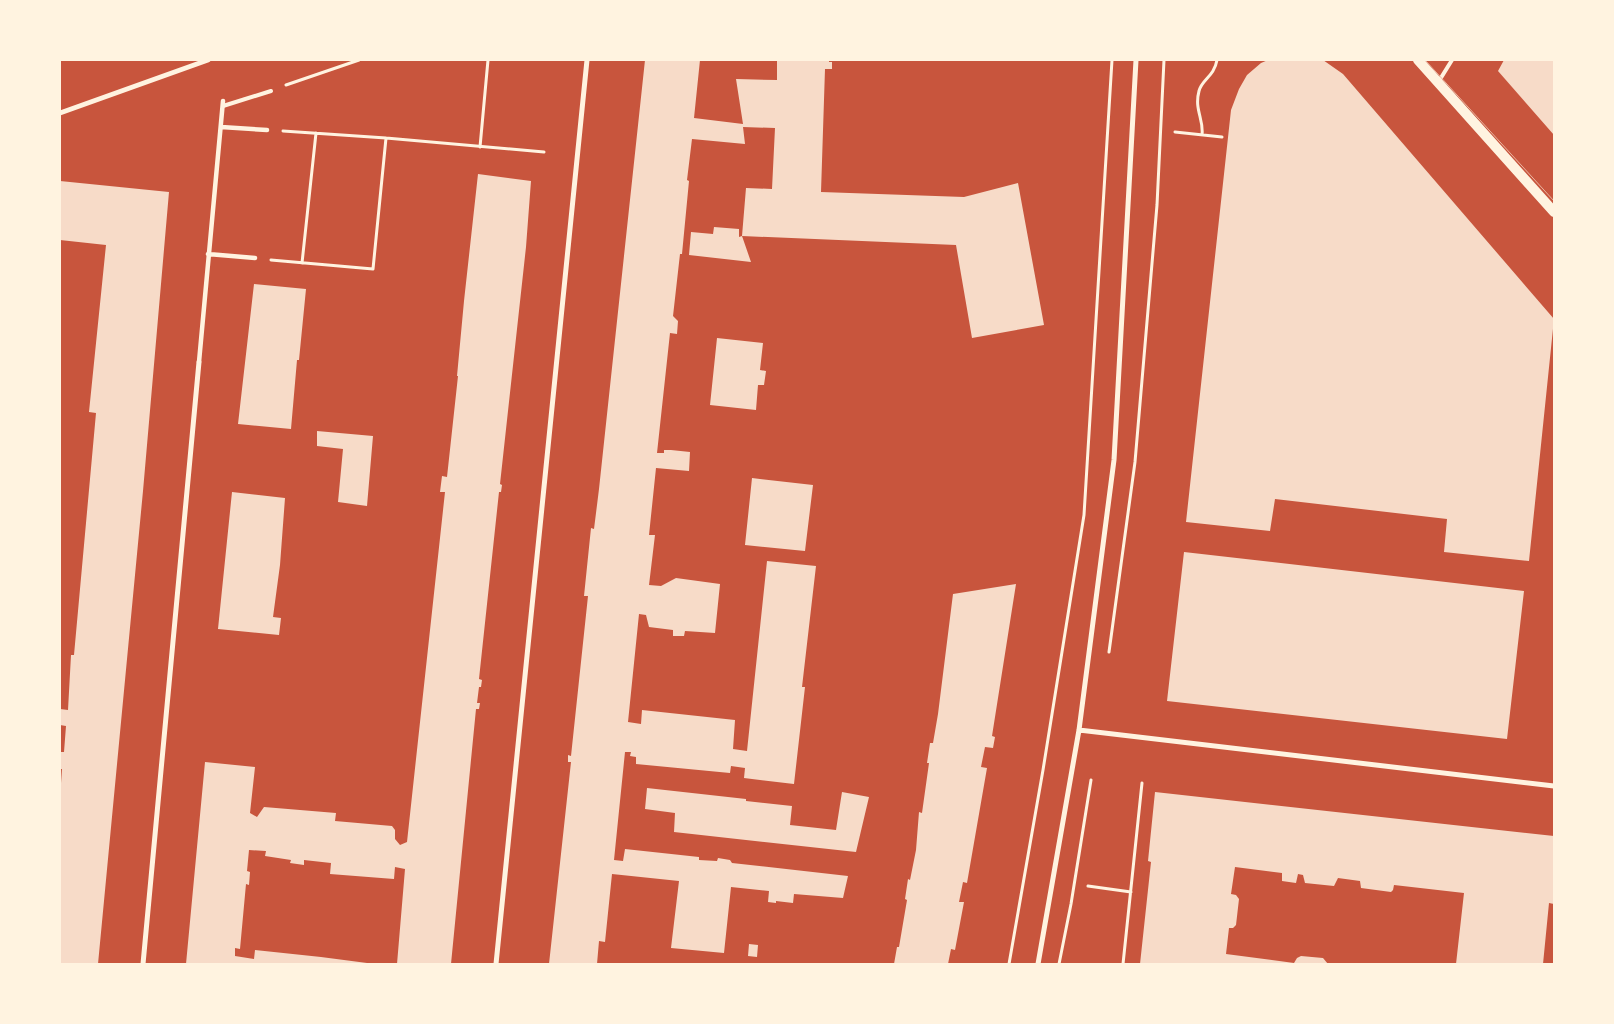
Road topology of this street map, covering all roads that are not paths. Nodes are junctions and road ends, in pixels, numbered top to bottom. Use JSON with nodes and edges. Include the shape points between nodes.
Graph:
{"nodes":[{"id":1,"x":208,"y":60,"type":"edge"},
{"id":2,"x":586,"y":60,"type":"edge"},
{"id":3,"x":1136,"y":60,"type":"edge"},
{"id":4,"x":1418,"y":60,"type":"edge"},
{"id":5,"x":1452,"y":60,"type":"edge"},
{"id":6,"x":1438,"y":83,"type":"junction"},
{"id":7,"x":271,"y":91,"type":"road end"},
{"id":8,"x":223,"y":104,"type":"joint"},
{"id":9,"x":60,"y":112,"type":"edge"},
{"id":10,"x":221,"y":127,"type":"junction"},
{"id":11,"x":267,"y":130,"type":"road end"},
{"id":12,"x":1554,"y":212,"type":"edge"},
{"id":13,"x":208,"y":254,"type":"junction"},
{"id":14,"x":255,"y":258,"type":"road end"},
{"id":15,"x":199,"y":362,"type":"joint"},
{"id":16,"x":1078,"y":730,"type":"junction"},
{"id":17,"x":1554,"y":786,"type":"edge"},
{"id":18,"x":143,"y":964,"type":"edge"},
{"id":19,"x":496,"y":964,"type":"edge"},
{"id":20,"x":1038,"y":964,"type":"edge"}],
"edges":[{"from":1,"to":9,"type":"street"},
{"from":2,"to":19,"type":"street"},
{"from":3,"to":16,"type":"street","via":[[1114,460]]},
{"from":4,"to":6,"type":"main road"},
{"from":5,"to":6,"type":"lane"},
{"from":6,"to":12,"type":"main road"},
{"from":7,"to":8,"type":"lane"},
{"from":8,"to":10,"type":"street"},
{"from":10,"to":11,"type":"street"},
{"from":10,"to":13,"type":"street"},
{"from":13,"to":14,"type":"street"},
{"from":13,"to":15,"type":"street"},
{"from":15,"to":18,"type":"street"},
{"from":16,"to":17,"type":"street"},
{"from":16,"to":20,"type":"street"}]}
